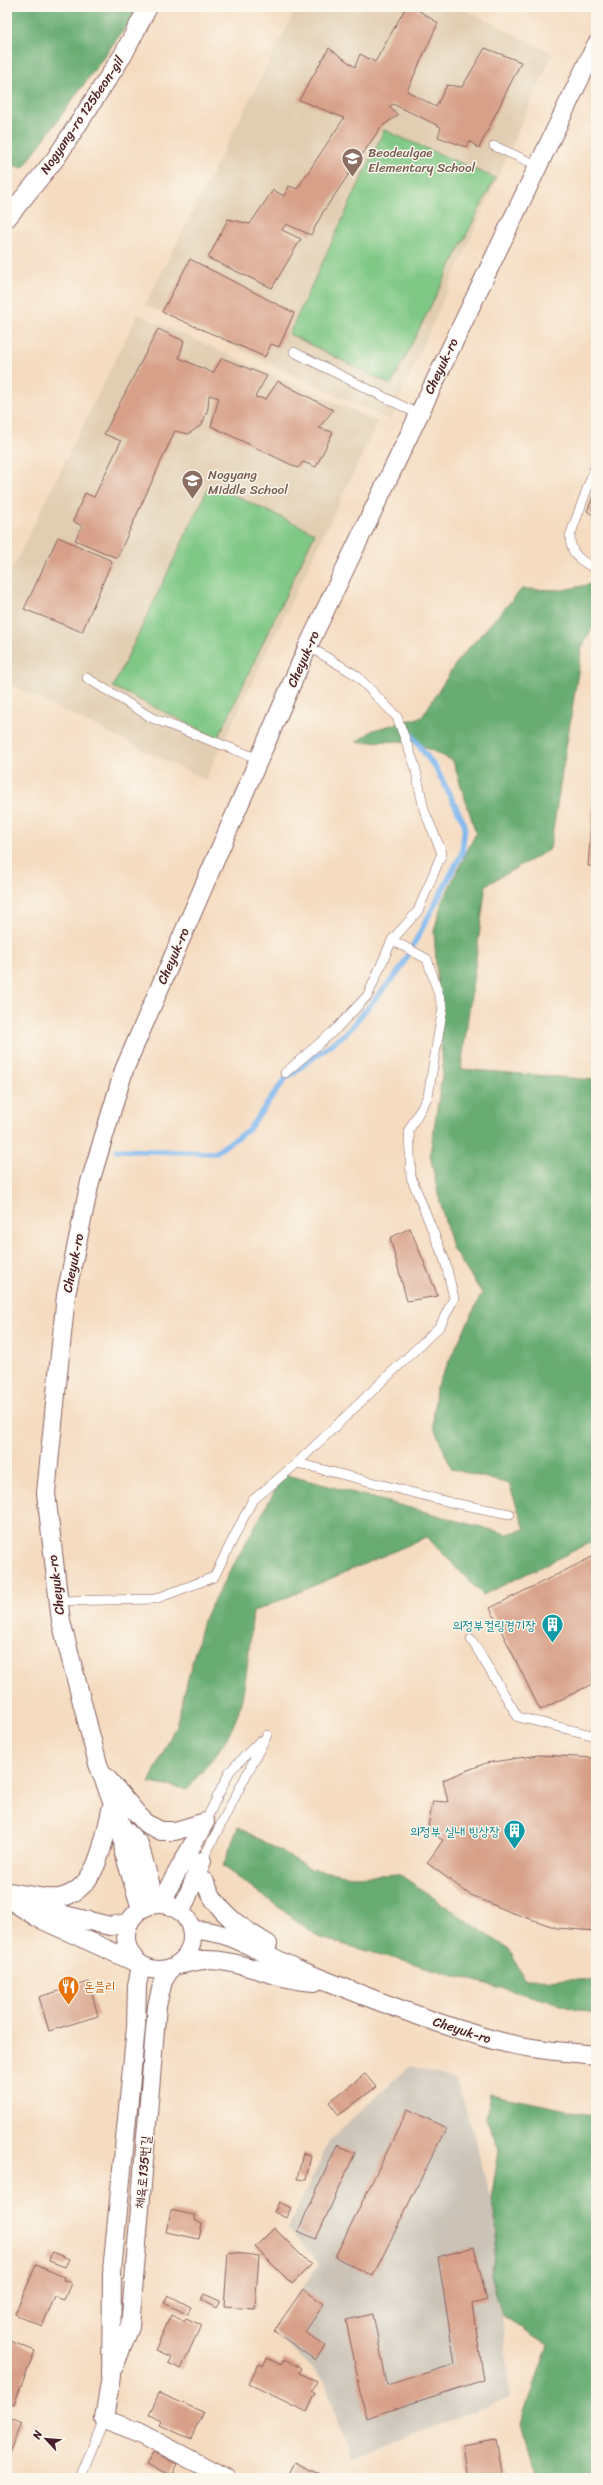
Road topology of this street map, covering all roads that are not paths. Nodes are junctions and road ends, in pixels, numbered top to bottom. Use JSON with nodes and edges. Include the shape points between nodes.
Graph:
{"nodes":[{"id":1,"x":148,"y":7,"type":"edge"},
{"id":2,"x":596,"y":45,"type":"edge"},
{"id":3,"x":592,"y":63,"type":"edge"},
{"id":4,"x":494,"y":146,"type":"dead end"},
{"id":5,"x":538,"y":165,"type":"junction"},
{"id":6,"x":7,"y":218,"type":"edge"},
{"id":7,"x":294,"y":352,"type":"dead end"},
{"id":8,"x":418,"y":414,"type":"junction"},
{"id":9,"x":596,"y":464,"type":"edge"},
{"id":10,"x":596,"y":569,"type":"edge"},
{"id":11,"x":308,"y":646,"type":"junction"},
{"id":12,"x":87,"y":678,"type":"dead end"},
{"id":13,"x":259,"y":759,"type":"junction"},
{"id":14,"x":396,"y":942,"type":"junction"},
{"id":15,"x":285,"y":1073,"type":"dead end"},
{"id":16,"x":297,"y":1463,"type":"junction"},
{"id":17,"x":510,"y":1514,"type":"dead end"},
{"id":18,"x":58,"y":1601,"type":"junction"},
{"id":19,"x":471,"y":1639,"type":"dead end"},
{"id":20,"x":596,"y":1736,"type":"edge"},
{"id":21,"x":98,"y":1764,"type":"junction"},
{"id":22,"x":112,"y":1806,"type":"junction"},
{"id":23,"x":205,"y":1822,"type":"junction"},
{"id":24,"x":202,"y":1861,"type":"junction"},
{"id":25,"x":206,"y":1882,"type":"joint"},
{"id":26,"x":10,"y":1898,"type":"edge"},
{"id":27,"x":153,"y":1906,"type":"junction"},
{"id":28,"x":181,"y":1912,"type":"junction"},
{"id":29,"x":128,"y":1923,"type":"junction"},
{"id":30,"x":191,"y":1930,"type":"junction"},
{"id":31,"x":139,"y":1964,"type":"junction"},
{"id":32,"x":174,"y":1966,"type":"junction"},
{"id":33,"x":334,"y":1982,"type":"junction"},
{"id":34,"x":596,"y":2055,"type":"edge"},
{"id":35,"x":111,"y":2376,"type":"junction"},
{"id":36,"x":104,"y":2419,"type":"junction"},
{"id":37,"x":80,"y":2478,"type":"edge"},
{"id":38,"x":226,"y":2478,"type":"edge"}],
"edges":[{"from":1,"to":6,"type":"street","name":"Nogyang-ro 125beon-gil","via":[[124,54],[56,158]]},
{"from":2,"to":3,"type":"street","name":"Cheyuk-ro"},
{"from":3,"to":5,"type":"street","name":"Cheyuk-ro"},
{"from":4,"to":5,"type":"lane"},
{"from":5,"to":8,"type":"street","name":"Cheyuk-ro"},
{"from":7,"to":8,"type":"lane"},
{"from":8,"to":11,"type":"street","name":"Cheyuk-ro"},
{"from":9,"to":10,"type":"lane","via":[[570,536],[570,548],[579,560]]},
{"from":11,"to":13,"type":"street","name":"Cheyuk-ro"},
{"from":11,"to":14,"type":"lane","via":[[356,675],[397,716],[416,766],[424,810],[442,853],[418,911]]},
{"from":12,"to":13,"type":"lane","via":[[152,718]]},
{"from":13,"to":18,"type":"street","name":"Cheyuk-ro","via":[[124,1070],[90,1182],[66,1294],[46,1493]]},
{"from":14,"to":15,"type":"lane","via":[[368,995],[337,1028]]},
{"from":14,"to":16,"type":"lane","via":[[427,959],[443,1007],[428,1096],[410,1130],[411,1177],[445,1262],[454,1298],[440,1326]]},
{"from":16,"to":17,"type":"lane","via":[[453,1503]]},
{"from":16,"to":18,"type":"lane","via":[[252,1501],[214,1577],[155,1599]]},
{"from":18,"to":21,"type":"street","name":"Cheyuk-ro","via":[[62,1627]]},
{"from":19,"to":20,"type":"lane","via":[[518,1717]]},
{"from":21,"to":22,"type":"street","name":"Cheyuk-ro"},
{"from":21,"to":23,"type":"street","via":[[106,1778],[145,1823],[161,1831],[175,1831]]},
{"from":22,"to":26,"type":"street","via":[[97,1863],[82,1887],[58,1898]]},
{"from":22,"to":27,"type":"street","name":"Cheyuk-ro","via":[[122,1826],[124,1853]]},
{"from":23,"to":24,"type":"lane","via":[[230,1772],[267,1735]]},
{"from":23,"to":27,"type":"street","via":[[170,1885]]},
{"from":24,"to":25,"type":"lane"},
{"from":24,"to":28,"type":"street"},
{"from":25,"to":33,"type":"street","via":[[215,1902],[238,1926]]},
{"from":26,"to":29,"type":"street","via":[[110,1926]]},
{"from":26,"to":31,"type":"street","via":[[44,1921]]},
{"from":27,"to":28,"type":"street"},
{"from":27,"to":29,"type":"street"},
{"from":28,"to":30,"type":"street"},
{"from":29,"to":31,"type":"street","via":[[126,1944]]},
{"from":30,"to":32,"type":"street","via":[[189,1950]]},
{"from":30,"to":33,"type":"street","via":[[229,1937]]},
{"from":31,"to":32,"type":"street","via":[[156,1970]]},
{"from":31,"to":35,"type":"street","name":"체육로135번길","via":[[136,2027],[112,2271]]},
{"from":32,"to":33,"type":"street","via":[[204,1960],[299,1981]]},
{"from":32,"to":35,"type":"street","name":"체육로135번길","via":[[163,1981],[157,2006],[130,2327]]},
{"from":33,"to":34,"type":"street","name":"Cheyuk-ro","via":[[417,2015],[495,2041]]},
{"from":35,"to":36,"type":"street","name":"체육로135번길"},
{"from":36,"to":37,"type":"lane"},
{"from":36,"to":38,"type":"street","via":[[138,2432]]}]}
